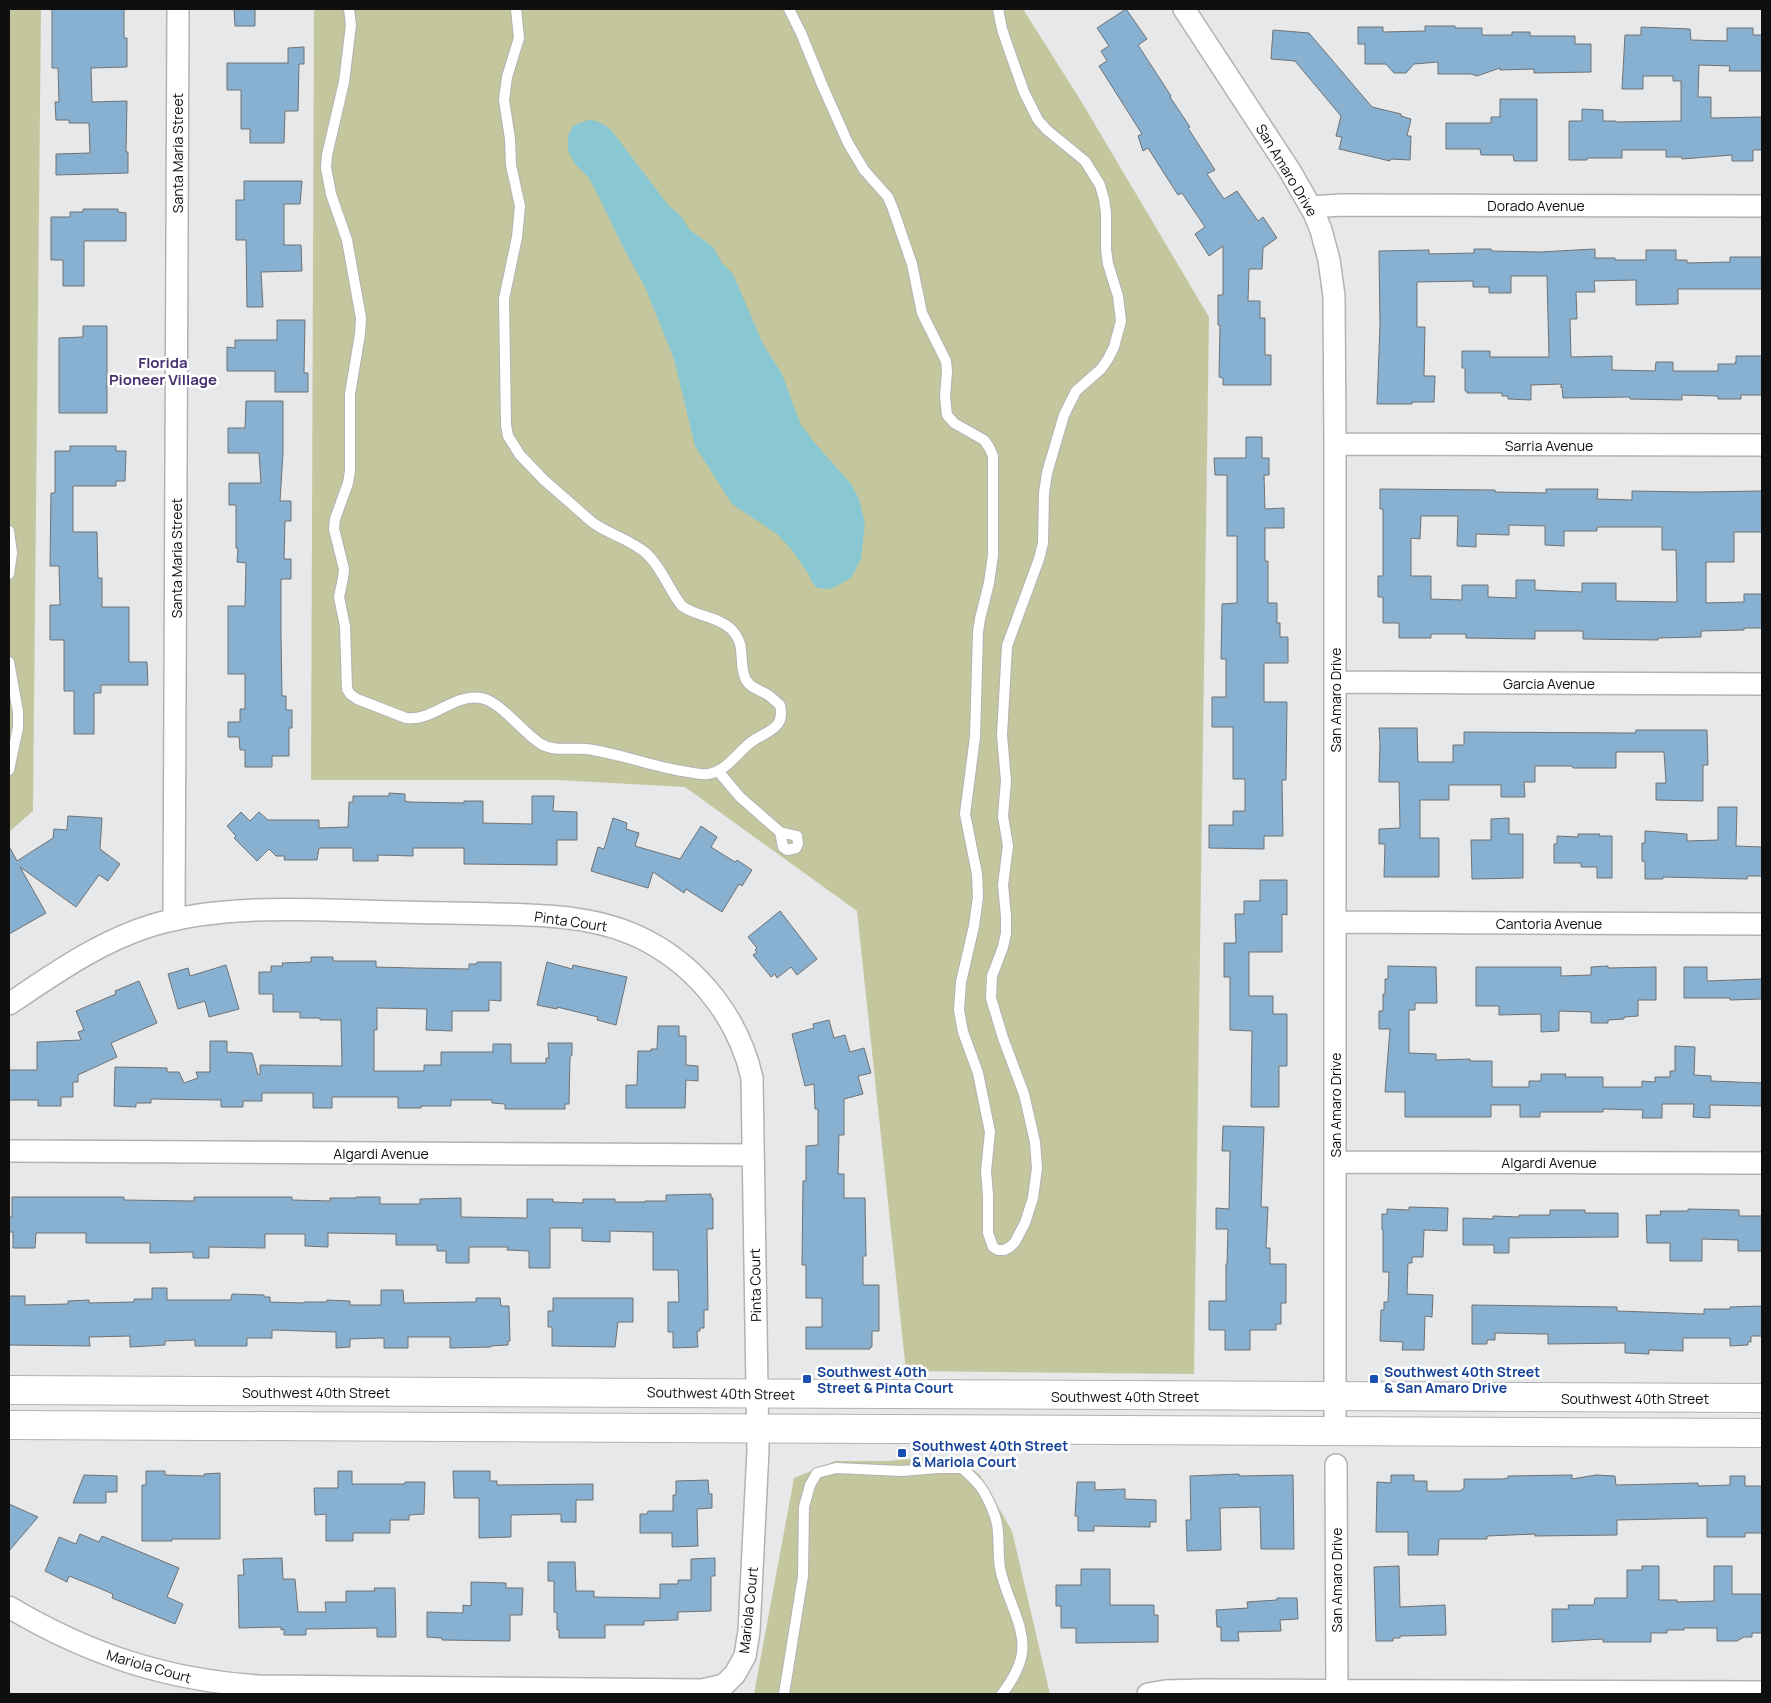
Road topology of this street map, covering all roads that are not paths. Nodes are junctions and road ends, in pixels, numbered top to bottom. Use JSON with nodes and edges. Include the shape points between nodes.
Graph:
{"nodes":[{"id":1,"x":178,"y":9,"type":"edge"},
{"id":2,"x":349,"y":9,"type":"edge"},
{"id":3,"x":516,"y":9,"type":"edge"},
{"id":4,"x":788,"y":9,"type":"edge"},
{"id":5,"x":998,"y":9,"type":"edge"},
{"id":6,"x":1184,"y":9,"type":"edge"},
{"id":7,"x":1762,"y":206,"type":"edge"},
{"id":8,"x":1311,"y":207,"type":"junction"},
{"id":9,"x":1335,"y":444,"type":"junction"},
{"id":10,"x":1762,"y":446,"type":"edge"},
{"id":11,"x":9,"y":531,"type":"edge"},
{"id":12,"x":9,"y":574,"type":"edge"},
{"id":13,"x":9,"y":662,"type":"edge"},
{"id":14,"x":1335,"y":682,"type":"junction"},
{"id":15,"x":1762,"y":684,"type":"edge"},
{"id":16,"x":9,"y":770,"type":"edge"},
{"id":17,"x":718,"y":771,"type":"junction"},
{"id":18,"x":780,"y":832,"type":"dead end"},
{"id":19,"x":174,"y":920,"type":"junction"},
{"id":20,"x":1335,"y":922,"type":"junction"},
{"id":21,"x":1762,"y":924,"type":"edge"},
{"id":22,"x":9,"y":1004,"type":"edge"},
{"id":23,"x":9,"y":1151,"type":"edge"},
{"id":24,"x":753,"y":1155,"type":"junction"},
{"id":25,"x":1336,"y":1162,"type":"junction"},
{"id":26,"x":1762,"y":1163,"type":"edge"},
{"id":27,"x":9,"y":1390,"type":"edge"},
{"id":28,"x":757,"y":1392,"type":"junction"},
{"id":29,"x":1335,"y":1396,"type":"junction"},
{"id":30,"x":1762,"y":1398,"type":"edge"},
{"id":31,"x":9,"y":1425,"type":"edge"},
{"id":32,"x":757,"y":1428,"type":"junction"},
{"id":33,"x":1335,"y":1432,"type":"junction"},
{"id":34,"x":1762,"y":1434,"type":"edge"},
{"id":35,"x":1336,"y":1466,"type":"dead end"},
{"id":36,"x":9,"y":1607,"type":"edge"},
{"id":37,"x":1337,"y":1692,"type":"edge"},
{"id":38,"x":1762,"y":1692,"type":"edge"},
{"id":39,"x":784,"y":1694,"type":"edge"},
{"id":40,"x":1002,"y":1694,"type":"edge"},
{"id":41,"x":1148,"y":1694,"type":"edge"}],
"edges":[{"from":1,"to":19,"type":"street","name":"Santa Maria Street"},
{"from":2,"to":17,"type":"lane","via":[[351,25],[344,82],[326,168],[347,240],[361,318],[350,394],[350,471],[334,529],[344,569],[339,596],[345,626],[347,688],[350,694],[362,701],[414,719],[453,703],[483,698],[532,738],[550,748],[593,750],[698,774]]},
{"from":3,"to":17,"type":"lane","via":[[519,38],[504,100],[511,165],[520,206],[504,299],[504,416],[508,436],[531,467],[592,522],[648,554],[682,606],[724,624],[737,636],[743,652],[746,680],[774,699],[780,706],[781,719]]},
{"from":4,"to":5,"type":"lane","via":[[848,143],[864,170],[888,197],[893,209],[912,264],[922,313],[946,361],[947,416],[984,440],[994,456],[993,555],[978,632],[976,738],[965,814],[977,874],[978,897],[961,982],[959,1010],[978,1073],[990,1132],[986,1171],[988,1233],[993,1247],[1004,1250],[1015,1242],[1025,1223],[1037,1168],[1035,1142],[1024,1094],[991,998],[992,976],[1006,933],[1003,885],[1008,846],[1003,816],[1006,781],[1002,735],[1007,646],[1043,543],[1044,493],[1064,415],[1076,391],[1108,359],[1118,335],[1121,314],[1108,264],[1106,213],[1100,185],[1085,161],[1038,120],[1024,92]]},
{"from":6,"to":8,"type":"street","name":"San Amaro Drive"},
{"from":7,"to":8,"type":"street","name":"Dorado Avenue"},
{"from":8,"to":9,"type":"street","name":"San Amaro Drive","via":[[1326,243],[1332,282]]},
{"from":9,"to":10,"type":"street","name":"Sarria Avenue"},
{"from":9,"to":14,"type":"street","name":"San Amaro Drive"},
{"from":11,"to":12,"type":"lane","via":[[12,553]]},
{"from":13,"to":16,"type":"lane","via":[[18,728]]},
{"from":14,"to":15,"type":"street","name":"Garcia Avenue"},
{"from":14,"to":20,"type":"street","name":"San Amaro Drive"},
{"from":17,"to":18,"type":"lane","via":[[740,797]]},
{"from":19,"to":22,"type":"street","via":[[143,928],[109,943]]},
{"from":19,"to":24,"type":"street","name":"Pinta Court","via":[[264,911],[528,914],[595,922],[630,933],[647,940],[692,973],[728,1018],[747,1058],[752,1078]]},
{"from":20,"to":21,"type":"street","name":"Cantoria Avenue"},
{"from":20,"to":25,"type":"street","name":"San Amaro Drive"},
{"from":23,"to":24,"type":"street","name":"Algardi Avenue"},
{"from":24,"to":28,"type":"street","name":"Pinta Court"},
{"from":25,"to":26,"type":"street","name":"Algardi Avenue"},
{"from":25,"to":29,"type":"street","name":"San Amaro Drive"},
{"from":27,"to":28,"type":"main road","name":"Southwest 40th Street"},
{"from":28,"to":29,"type":"main road","name":"Southwest 40th Street"},
{"from":28,"to":32,"type":"street","name":"Pinta Court"},
{"from":29,"to":30,"type":"main road","name":"Southwest 40th Street"},
{"from":29,"to":33,"type":"street","name":"San Amaro Drive"},
{"from":31,"to":32,"type":"main road"},
{"from":32,"to":33,"type":"main road"},
{"from":32,"to":36,"type":"street","name":"Mariola Court","via":[[747,1645],[735,1674],[718,1688],[268,1686],[214,1682],[170,1675],[115,1658],[67,1638]]},
{"from":33,"to":34,"type":"main road"},
{"from":35,"to":37,"type":"street","name":"San Amaro Drive"},
{"from":37,"to":38,"type":"street"},
{"from":37,"to":41,"type":"street","via":[[1195,1690]]},
{"from":39,"to":40,"type":"lane","via":[[803,1576],[804,1507],[817,1474],[836,1468],[902,1471],[962,1468],[980,1485],[994,1513],[1005,1589],[1021,1630],[1022,1653],[1016,1673]]}]}
